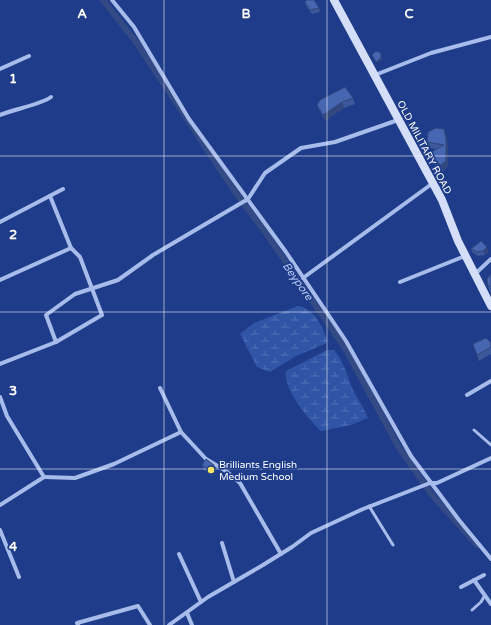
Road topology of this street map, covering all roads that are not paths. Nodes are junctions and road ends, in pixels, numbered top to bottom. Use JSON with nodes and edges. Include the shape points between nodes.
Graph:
{"nodes":[{"id":1,"x":112,"y":0,"type":"edge"},
{"id":2,"x":334,"y":0,"type":"edge"},
{"id":3,"x":491,"y":36,"type":"edge"},
{"id":4,"x":29,"y":56,"type":"dead end"},
{"id":5,"x":0,"y":69,"type":"edge"},
{"id":6,"x":375,"y":75,"type":"junction"},
{"id":7,"x":51,"y":97,"type":"dead end"},
{"id":8,"x":0,"y":116,"type":"edge"},
{"id":9,"x":399,"y":120,"type":"junction"},
{"id":10,"x":433,"y":183,"type":"junction"},
{"id":11,"x":63,"y":189,"type":"dead end"},
{"id":12,"x":50,"y":196,"type":"junction"},
{"id":13,"x":248,"y":199,"type":"junction"},
{"id":14,"x":0,"y":222,"type":"edge"},
{"id":15,"x":71,"y":248,"type":"junction"},
{"id":16,"x":466,"y":255,"type":"junction"},
{"id":17,"x":491,"y":259,"type":"edge"},
{"id":18,"x":475,"y":274,"type":"junction"},
{"id":19,"x":303,"y":278,"type":"junction"},
{"id":20,"x":0,"y":280,"type":"edge"},
{"id":21,"x":400,"y":282,"type":"dead end"},
{"id":22,"x":93,"y":288,"type":"junction"},
{"id":23,"x":491,"y":306,"type":"edge"},
{"id":24,"x":56,"y":342,"type":"junction"},
{"id":25,"x":0,"y":364,"type":"edge"},
{"id":26,"x":491,"y":380,"type":"edge"},
{"id":27,"x":160,"y":388,"type":"dead end"},
{"id":28,"x":467,"y":395,"type":"dead end"},
{"id":29,"x":0,"y":397,"type":"edge"},
{"id":30,"x":474,"y":430,"type":"dead end"},
{"id":31,"x":181,"y":432,"type":"junction"},
{"id":32,"x":491,"y":446,"type":"edge"},
{"id":33,"x":491,"y":458,"type":"edge"},
{"id":34,"x":44,"y":477,"type":"junction"},
{"id":35,"x":430,"y":483,"type":"junction"},
{"id":36,"x":0,"y":505,"type":"edge"},
{"id":37,"x":369,"y":506,"type":"junction"},
{"id":38,"x":0,"y":530,"type":"edge"},
{"id":39,"x":222,"y":542,"type":"dead end"},
{"id":40,"x":393,"y":545,"type":"dead end"},
{"id":41,"x":179,"y":554,"type":"dead end"},
{"id":42,"x":281,"y":554,"type":"junction"},
{"id":43,"x":491,"y":559,"type":"edge"},
{"id":44,"x":484,"y":575,"type":"dead end"},
{"id":45,"x":19,"y":577,"type":"dead end"},
{"id":46,"x":474,"y":580,"type":"junction"},
{"id":47,"x":234,"y":582,"type":"junction"},
{"id":48,"x":462,"y":587,"type":"dead end"},
{"id":49,"x":485,"y":595,"type":"junction"},
{"id":50,"x":201,"y":602,"type":"junction"},
{"id":51,"x":491,"y":604,"type":"edge"},
{"id":52,"x":472,"y":610,"type":"dead end"},
{"id":53,"x":187,"y":613,"type":"junction"},
{"id":54,"x":78,"y":625,"type":"edge"},
{"id":55,"x":150,"y":625,"type":"edge"},
{"id":56,"x":170,"y":625,"type":"edge"},
{"id":57,"x":192,"y":625,"type":"edge"}],
"edges":[{"from":1,"to":13,"type":"street","via":[[134,27],[189,119]]},
{"from":2,"to":6,"type":"main road","name":"OLD MILITARY ROAD"},
{"from":3,"to":6,"type":"street","via":[[431,53]]},
{"from":4,"to":5,"type":"street"},
{"from":6,"to":9,"type":"main road","name":"OLD MILITARY ROAD"},
{"from":7,"to":8,"type":"street","via":[[45,102]]},
{"from":9,"to":10,"type":"main road","name":"OLD MILITARY ROAD"},
{"from":9,"to":13,"type":"street","via":[[336,142],[301,148],[265,173]]},
{"from":10,"to":16,"type":"main road","name":"OLD MILITARY ROAD"},
{"from":10,"to":19,"type":"street"},
{"from":11,"to":12,"type":"street"},
{"from":12,"to":14,"type":"street"},
{"from":12,"to":15,"type":"street"},
{"from":13,"to":19,"type":"street"},
{"from":13,"to":22,"type":"street","via":[[153,255],[118,280]]},
{"from":15,"to":20,"type":"street"},
{"from":15,"to":22,"type":"street","via":[[80,257]]},
{"from":16,"to":18,"type":"main road","name":"OLD MILITARY ROAD"},
{"from":16,"to":21,"type":"street"},
{"from":17,"to":18,"type":"street"},
{"from":18,"to":23,"type":"main road","name":"OLD MILITARY ROAD"},
{"from":19,"to":35,"type":"street","via":[[346,341],[410,456]]},
{"from":22,"to":24,"type":"street","via":[[102,315]]},
{"from":22,"to":24,"type":"street","via":[[74,294],[46,315]]},
{"from":24,"to":25,"type":"street"},
{"from":26,"to":28,"type":"street"},
{"from":27,"to":31,"type":"street"},
{"from":29,"to":34,"type":"street","via":[[7,416]]},
{"from":30,"to":32,"type":"lane"},
{"from":31,"to":34,"type":"street","via":[[114,464],[75,478]]},
{"from":31,"to":42,"type":"street","via":[[206,459],[240,483]]},
{"from":33,"to":35,"type":"street","via":[[437,483]]},
{"from":34,"to":36,"type":"street"},
{"from":35,"to":37,"type":"street"},
{"from":35,"to":43,"type":"street"},
{"from":37,"to":40,"type":"lane"},
{"from":37,"to":42,"type":"street","via":[[311,533]]},
{"from":38,"to":45,"type":"street"},
{"from":39,"to":47,"type":"street"},
{"from":41,"to":50,"type":"street"},
{"from":42,"to":47,"type":"street"},
{"from":44,"to":46,"type":"street"},
{"from":46,"to":48,"type":"street"},
{"from":46,"to":49,"type":"street"},
{"from":47,"to":50,"type":"street"},
{"from":49,"to":51,"type":"street"},
{"from":49,"to":52,"type":"lane"},
{"from":50,"to":53,"type":"street"},
{"from":53,"to":56,"type":"street"},
{"from":53,"to":57,"type":"street"},
{"from":54,"to":55,"type":"street","via":[[77,623],[138,606]]}]}
